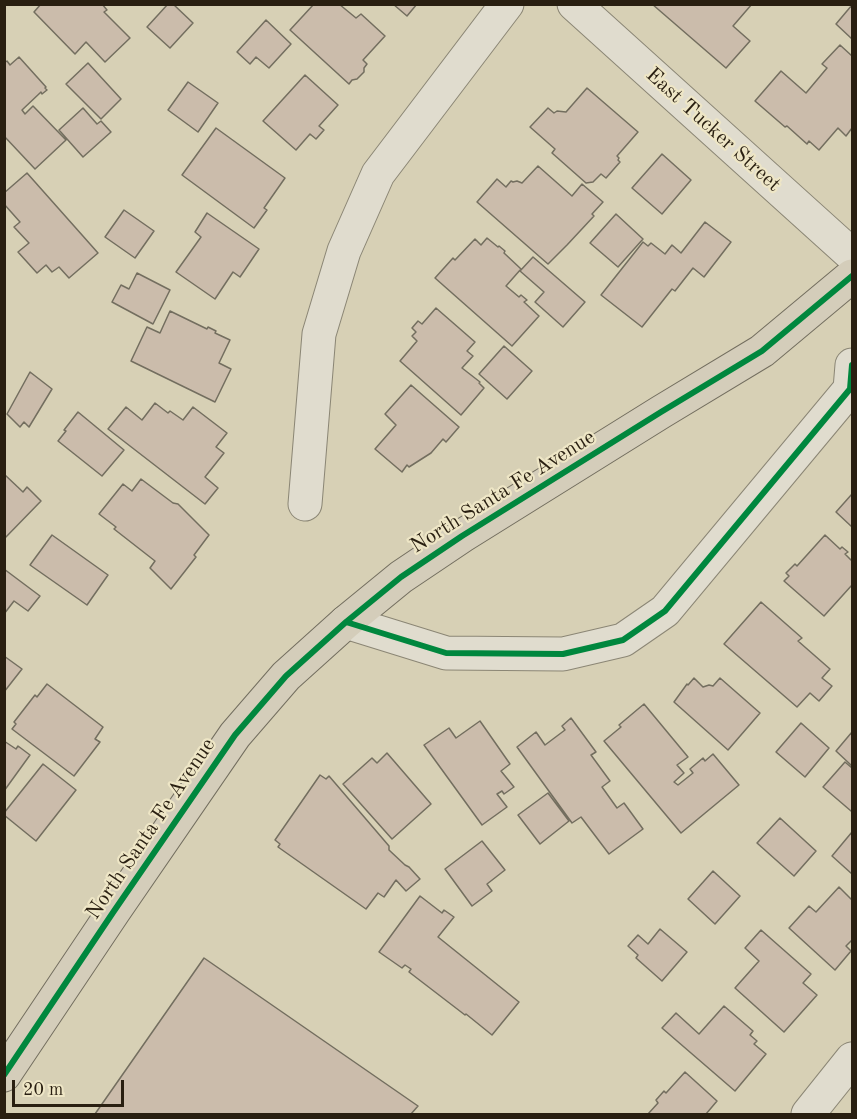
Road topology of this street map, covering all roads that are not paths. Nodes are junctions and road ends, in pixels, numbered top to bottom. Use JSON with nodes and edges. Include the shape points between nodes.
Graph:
{"nodes":[{"id":1,"x":507,"y":4,"type":"edge"},
{"id":2,"x":574,"y":4,"type":"edge"},
{"id":3,"x":852,"y":255,"type":"edge"},
{"id":4,"x":852,"y":276,"type":"edge"},
{"id":5,"x":852,"y":365,"type":"edge"},
{"id":6,"x":305,"y":504,"type":"dead end"},
{"id":7,"x":346,"y":622,"type":"junction"},
{"id":8,"x":852,"y":1059,"type":"edge"},
{"id":9,"x":4,"y":1075,"type":"edge"},
{"id":10,"x":808,"y":1114,"type":"edge"}],
"edges":[{"from":1,"to":6,"type":"street","via":[[378,174],[344,250],[320,334]]},
{"from":2,"to":3,"type":"street","name":"East Tucker Street"},
{"from":4,"to":7,"type":"main road","name":"North Santa Fe Avenue","via":[[762,351],[462,536],[401,577]]},
{"from":5,"to":7,"type":"street","via":[[850,389],[665,611],[623,640],[563,654],[446,653]]},
{"from":7,"to":9,"type":"main road","name":"North Santa Fe Avenue","via":[[286,676],[236,735]]},
{"from":8,"to":10,"type":"street"}]}
